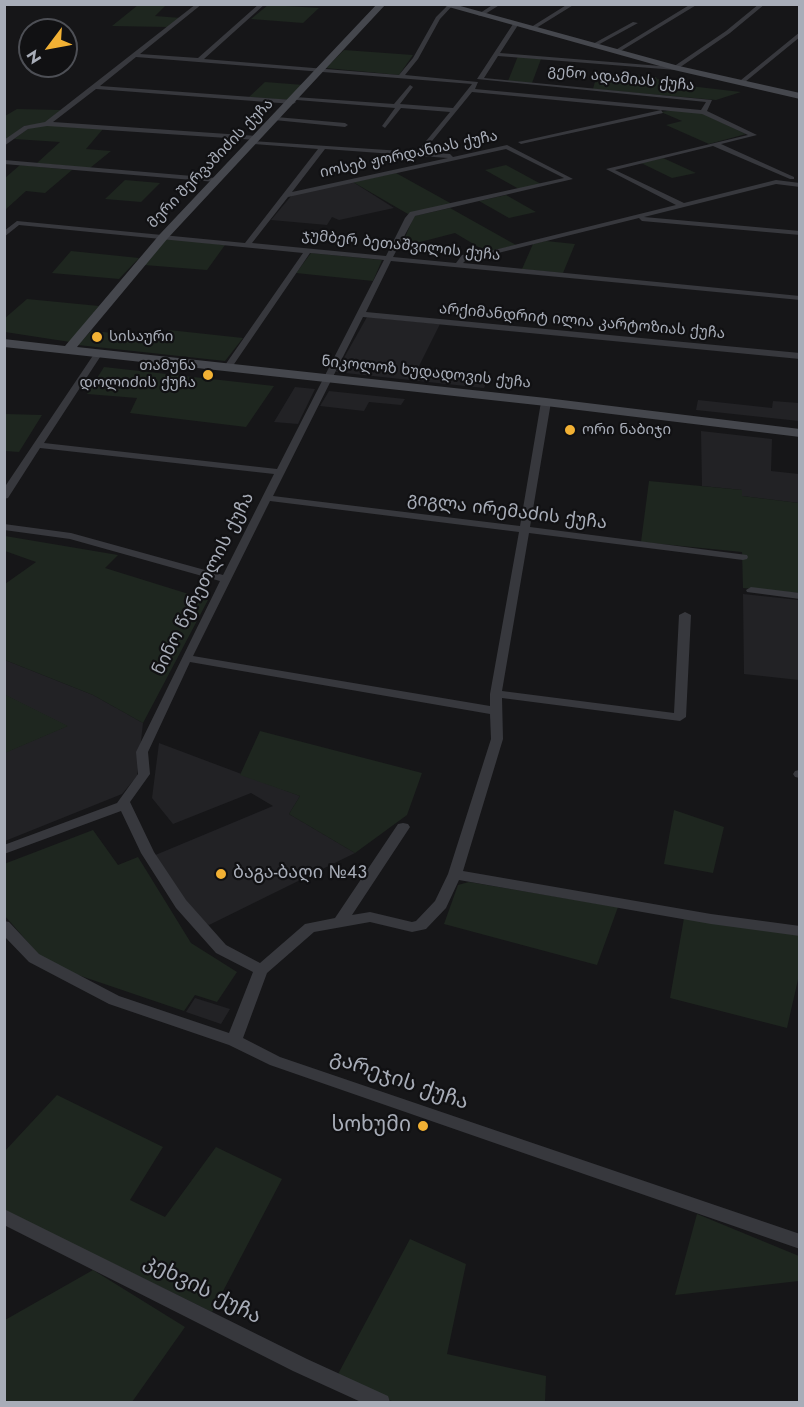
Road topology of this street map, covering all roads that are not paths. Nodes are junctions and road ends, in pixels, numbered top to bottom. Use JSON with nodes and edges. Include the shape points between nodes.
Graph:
{"nodes":[{"id":1,"x":200,"y":4,"type":"edge"},
{"id":2,"x":263,"y":4,"type":"edge"},
{"id":3,"x":382,"y":4,"type":"edge"},
{"id":4,"x":499,"y":4,"type":"edge"},
{"id":5,"x":573,"y":4,"type":"edge"},
{"id":6,"x":696,"y":4,"type":"edge"},
{"id":7,"x":763,"y":4,"type":"edge"},
{"id":8,"x":449,"y":5,"type":"edge"},
{"id":9,"x":480,"y":15,"type":"junction"},
{"id":10,"x":635,"y":23,"type":"dead end"},
{"id":11,"x":515,"y":25,"type":"junction"},
{"id":12,"x":531,"y":29,"type":"junction"},
{"id":13,"x":800,"y":34,"type":"edge"},
{"id":14,"x":594,"y":45,"type":"junction"},
{"id":15,"x":617,"y":51,"type":"junction"},
{"id":16,"x":496,"y":54,"type":"junction"},
{"id":17,"x":136,"y":55,"type":"junction"},
{"id":18,"x":200,"y":59,"type":"junction"},
{"id":19,"x":677,"y":68,"type":"junction"},
{"id":20,"x":322,"y":69,"type":"junction"},
{"id":21,"x":401,"y":76,"type":"junction"},
{"id":22,"x":478,"y":81,"type":"junction"},
{"id":23,"x":744,"y":81,"type":"junction"},
{"id":24,"x":96,"y":87,"type":"junction"},
{"id":25,"x":410,"y":87,"type":"dead end"},
{"id":26,"x":471,"y":90,"type":"junction"},
{"id":27,"x":800,"y":96,"type":"edge"},
{"id":28,"x":295,"y":100,"type":"junction"},
{"id":29,"x":397,"y":106,"type":"junction"},
{"id":30,"x":673,"y":109,"type":"junction"},
{"id":31,"x":454,"y":110,"type":"junction"},
{"id":32,"x":703,"y":112,"type":"junction"},
{"id":33,"x":276,"y":119,"type":"junction"},
{"id":34,"x":46,"y":124,"type":"junction"},
{"id":35,"x":345,"y":125,"type":"dead end"},
{"id":36,"x":385,"y":126,"type":"dead end"},
{"id":37,"x":256,"y":140,"type":"junction"},
{"id":38,"x":521,"y":142,"type":"dead end"},
{"id":39,"x":4,"y":144,"type":"edge"},
{"id":40,"x":714,"y":144,"type":"junction"},
{"id":41,"x":323,"y":147,"type":"junction"},
{"id":42,"x":419,"y":153,"type":"junction"},
{"id":43,"x":462,"y":157,"type":"junction"},
{"id":44,"x":4,"y":162,"type":"edge"},
{"id":45,"x":796,"y":177,"type":"edge"},
{"id":46,"x":216,"y":180,"type":"junction"},
{"id":47,"x":776,"y":182,"type":"junction"},
{"id":48,"x":800,"y":185,"type":"edge"},
{"id":49,"x":288,"y":195,"type":"junction"},
{"id":50,"x":683,"y":205,"type":"junction"},
{"id":51,"x":632,"y":218,"type":"junction"},
{"id":52,"x":4,"y":222,"type":"edge"},
{"id":53,"x":17,"y":223,"type":"junction"},
{"id":54,"x":800,"y":232,"type":"edge"},
{"id":55,"x":4,"y":235,"type":"edge"},
{"id":56,"x":164,"y":236,"type":"junction"},
{"id":57,"x":248,"y":245,"type":"junction"},
{"id":58,"x":308,"y":251,"type":"junction"},
{"id":59,"x":388,"y":258,"type":"junction"},
{"id":60,"x":458,"y":266,"type":"junction"},
{"id":61,"x":800,"y":298,"type":"edge"},
{"id":62,"x":362,"y":314,"type":"junction"},
{"id":63,"x":4,"y":341,"type":"edge"},
{"id":64,"x":68,"y":350,"type":"junction"},
{"id":65,"x":98,"y":354,"type":"junction"},
{"id":66,"x":800,"y":356,"type":"edge"},
{"id":67,"x":227,"y":368,"type":"junction"},
{"id":68,"x":326,"y":379,"type":"junction"},
{"id":69,"x":546,"y":402,"type":"junction"},
{"id":70,"x":800,"y":433,"type":"edge"},
{"id":71,"x":38,"y":445,"type":"junction"},
{"id":72,"x":280,"y":472,"type":"junction"},
{"id":73,"x":4,"y":496,"type":"edge"},
{"id":74,"x":268,"y":498,"type":"junction"},
{"id":75,"x":4,"y":527,"type":"edge"},
{"id":76,"x":525,"y":532,"type":"junction"},
{"id":77,"x":743,"y":557,"type":"dead end"},
{"id":78,"x":226,"y":579,"type":"junction"},
{"id":79,"x":751,"y":590,"type":"dead end"},
{"id":80,"x":800,"y":596,"type":"edge"},
{"id":81,"x":685,"y":615,"type":"dead end"},
{"id":82,"x":186,"y":658,"type":"junction"},
{"id":83,"x":496,"y":694,"type":"junction"},
{"id":84,"x":497,"y":711,"type":"junction"},
{"id":85,"x":124,"y":805,"type":"junction"},
{"id":86,"x":403,"y":827,"type":"dead end"},
{"id":87,"x":4,"y":850,"type":"edge"},
{"id":88,"x":455,"y":874,"type":"junction"},
{"id":89,"x":340,"y":922,"type":"junction"},
{"id":90,"x":4,"y":926,"type":"edge"},
{"id":91,"x":800,"y":931,"type":"edge"},
{"id":92,"x":261,"y":970,"type":"junction"},
{"id":93,"x":234,"y":1041,"type":"junction"},
{"id":94,"x":4,"y":1216,"type":"edge"},
{"id":95,"x":800,"y":1242,"type":"edge"},
{"id":96,"x":381,"y":1402,"type":"edge"}],
"edges":[{"from":1,"to":17,"type":"street"},
{"from":2,"to":18,"type":"street"},
{"from":3,"to":20,"type":"street","name":"მერი შერვაშიძის ქუჩა"},
{"from":4,"to":9,"type":"street"},
{"from":5,"to":12,"type":"street"},
{"from":6,"to":15,"type":"street"},
{"from":7,"to":19,"type":"street"},
{"from":8,"to":9,"type":"street"},
{"from":8,"to":21,"type":"street"},
{"from":9,"to":11,"type":"street"},
{"from":10,"to":14,"type":"street"},
{"from":11,"to":12,"type":"street"},
{"from":11,"to":16,"type":"street"},
{"from":12,"to":14,"type":"street"},
{"from":13,"to":23,"type":"street"},
{"from":14,"to":15,"type":"street"},
{"from":15,"to":19,"type":"street"},
{"from":16,"to":19,"type":"street"},
{"from":16,"to":22,"type":"street"},
{"from":17,"to":18,"type":"street"},
{"from":17,"to":24,"type":"street"},
{"from":18,"to":20,"type":"street"},
{"from":19,"to":23,"type":"street"},
{"from":20,"to":21,"type":"street"},
{"from":20,"to":28,"type":"street","name":"მერი შერვაშიძის ქუჩა"},
{"from":21,"to":22,"type":"street"},
{"from":22,"to":26,"type":"street"},
{"from":22,"to":32,"type":"street","name":"გენო ადამიას ქუჩა","via":[[710,101]]},
{"from":23,"to":27,"type":"street"},
{"from":24,"to":28,"type":"street"},
{"from":24,"to":34,"type":"street"},
{"from":25,"to":29,"type":"street"},
{"from":26,"to":30,"type":"street"},
{"from":26,"to":31,"type":"street"},
{"from":28,"to":29,"type":"street"},
{"from":28,"to":33,"type":"street","name":"მერი შერვაშიძის ქუჩა"},
{"from":29,"to":31,"type":"street"},
{"from":29,"to":36,"type":"street"},
{"from":30,"to":32,"type":"street"},
{"from":30,"to":38,"type":"street"},
{"from":31,"to":42,"type":"street"},
{"from":32,"to":40,"type":"street","name":"გენო ადამიას ქუჩა","via":[[754,135]]},
{"from":33,"to":35,"type":"street"},
{"from":33,"to":37,"type":"street","name":"მერი შერვაშიძის ქუჩა"},
{"from":34,"to":37,"type":"street"},
{"from":34,"to":39,"type":"street","via":[[26,127]]},
{"from":37,"to":41,"type":"street"},
{"from":37,"to":46,"type":"street","name":"მერი შერვაშიძის ქუჩა"},
{"from":40,"to":45,"type":"street"},
{"from":40,"to":50,"type":"street","via":[[609,170]]},
{"from":41,"to":42,"type":"street"},
{"from":41,"to":49,"type":"street"},
{"from":42,"to":43,"type":"street"},
{"from":43,"to":49,"type":"street","name":"იოსებ ჟორდანიას ქუჩა"},
{"from":43,"to":59,"type":"street","name":"იოსებ ჟორდანიას ქუჩა","via":[[507,147],[570,179],[413,214]]},
{"from":44,"to":46,"type":"street"},
{"from":45,"to":47,"type":"street"},
{"from":46,"to":56,"type":"street","name":"მერი შერვაშიძის ქუჩა"},
{"from":47,"to":48,"type":"street"},
{"from":47,"to":50,"type":"street"},
{"from":49,"to":57,"type":"street"},
{"from":50,"to":51,"type":"street"},
{"from":51,"to":54,"type":"street"},
{"from":51,"to":60,"type":"street","via":[[465,257]]},
{"from":52,"to":53,"type":"street","name":"ჯუმბერ ბეთაშვილის ქუჩა"},
{"from":53,"to":55,"type":"street"},
{"from":53,"to":56,"type":"street","name":"ჯუმბერ ბეთაშვილის ქუჩა"},
{"from":56,"to":57,"type":"street","name":"ჯუმბერ ბეთაშვილის ქუჩა"},
{"from":56,"to":64,"type":"street","name":"მერი შერვაშიძის ქუჩა"},
{"from":57,"to":58,"type":"street","name":"ჯუმბერ ბეთაშვილის ქუჩა"},
{"from":58,"to":59,"type":"street","name":"ჯუმბერ ბეთაშვილის ქუჩა"},
{"from":58,"to":67,"type":"street"},
{"from":59,"to":60,"type":"street","name":"ჯუმბერ ბეთაშვილის ქუჩა"},
{"from":59,"to":62,"type":"street","name":"ნინო წერეთლის ქუჩა"},
{"from":60,"to":61,"type":"street","name":"ჯუმბერ ბეთაშვილის ქუჩა"},
{"from":62,"to":66,"type":"street","name":"არქიმანდრიტ ილია კარტოზიას ქუჩა"},
{"from":62,"to":68,"type":"street","name":"ნინო წერეთლის ქუჩა"},
{"from":63,"to":64,"type":"street","name":"ნიკოლოზ ხუდადოვის ქუჩა"},
{"from":64,"to":65,"type":"street","name":"ნიკოლოზ ხუდადოვის ქუჩა"},
{"from":65,"to":67,"type":"street","name":"ნიკოლოზ ხუდადოვის ქუჩა"},
{"from":65,"to":71,"type":"street"},
{"from":67,"to":68,"type":"street","name":"ნიკოლოზ ხუდადოვის ქუჩა"},
{"from":68,"to":69,"type":"street","name":"ნიკოლოზ ხუდადოვის ქუჩა"},
{"from":68,"to":72,"type":"street","name":"ნინო წერეთლის ქუჩა"},
{"from":69,"to":70,"type":"street","name":"ნიკოლოზ ხუდადოვის ქუჩა"},
{"from":69,"to":76,"type":"street"},
{"from":71,"to":72,"type":"street"},
{"from":71,"to":73,"type":"street"},
{"from":72,"to":74,"type":"street","name":"ნინო წერეთლის ქუჩა"},
{"from":74,"to":76,"type":"street","name":"გიგლა ირემაძის ქუჩა"},
{"from":74,"to":78,"type":"street","name":"ნინო წერეთლის ქუჩა"},
{"from":75,"to":78,"type":"street","via":[[71,536]]},
{"from":76,"to":77,"type":"street","name":"გიგლა ირემაძის ქუჩა"},
{"from":76,"to":83,"type":"street"},
{"from":78,"to":82,"type":"street","name":"ნინო წერეთლის ქუჩა"},
{"from":79,"to":80,"type":"street"},
{"from":81,"to":83,"type":"street","via":[[680,717]]},
{"from":82,"to":84,"type":"street"},
{"from":82,"to":85,"type":"street","name":"ნინო წერეთლის ქუჩა","via":[[142,752],[144,774]]},
{"from":83,"to":84,"type":"street"},
{"from":84,"to":88,"type":"street","via":[[496,739]]},
{"from":85,"to":87,"type":"street"},
{"from":85,"to":92,"type":"street","via":[[148,853],[181,904],[221,949]]},
{"from":86,"to":89,"type":"street"},
{"from":88,"to":89,"type":"street","via":[[441,904],[421,925],[412,927],[370,917]]},
{"from":88,"to":91,"type":"street"},
{"from":89,"to":92,"type":"street","via":[[310,928]]},
{"from":90,"to":93,"type":"street","name":"გარეჯის ქუჩა","via":[[34,958],[114,1000]]},
{"from":92,"to":93,"type":"street"},
{"from":93,"to":95,"type":"street","name":"გარეჯის ქუჩა","via":[[275,1061]]},
{"from":94,"to":96,"type":"street","name":"კეხვის ქუჩა"}]}
